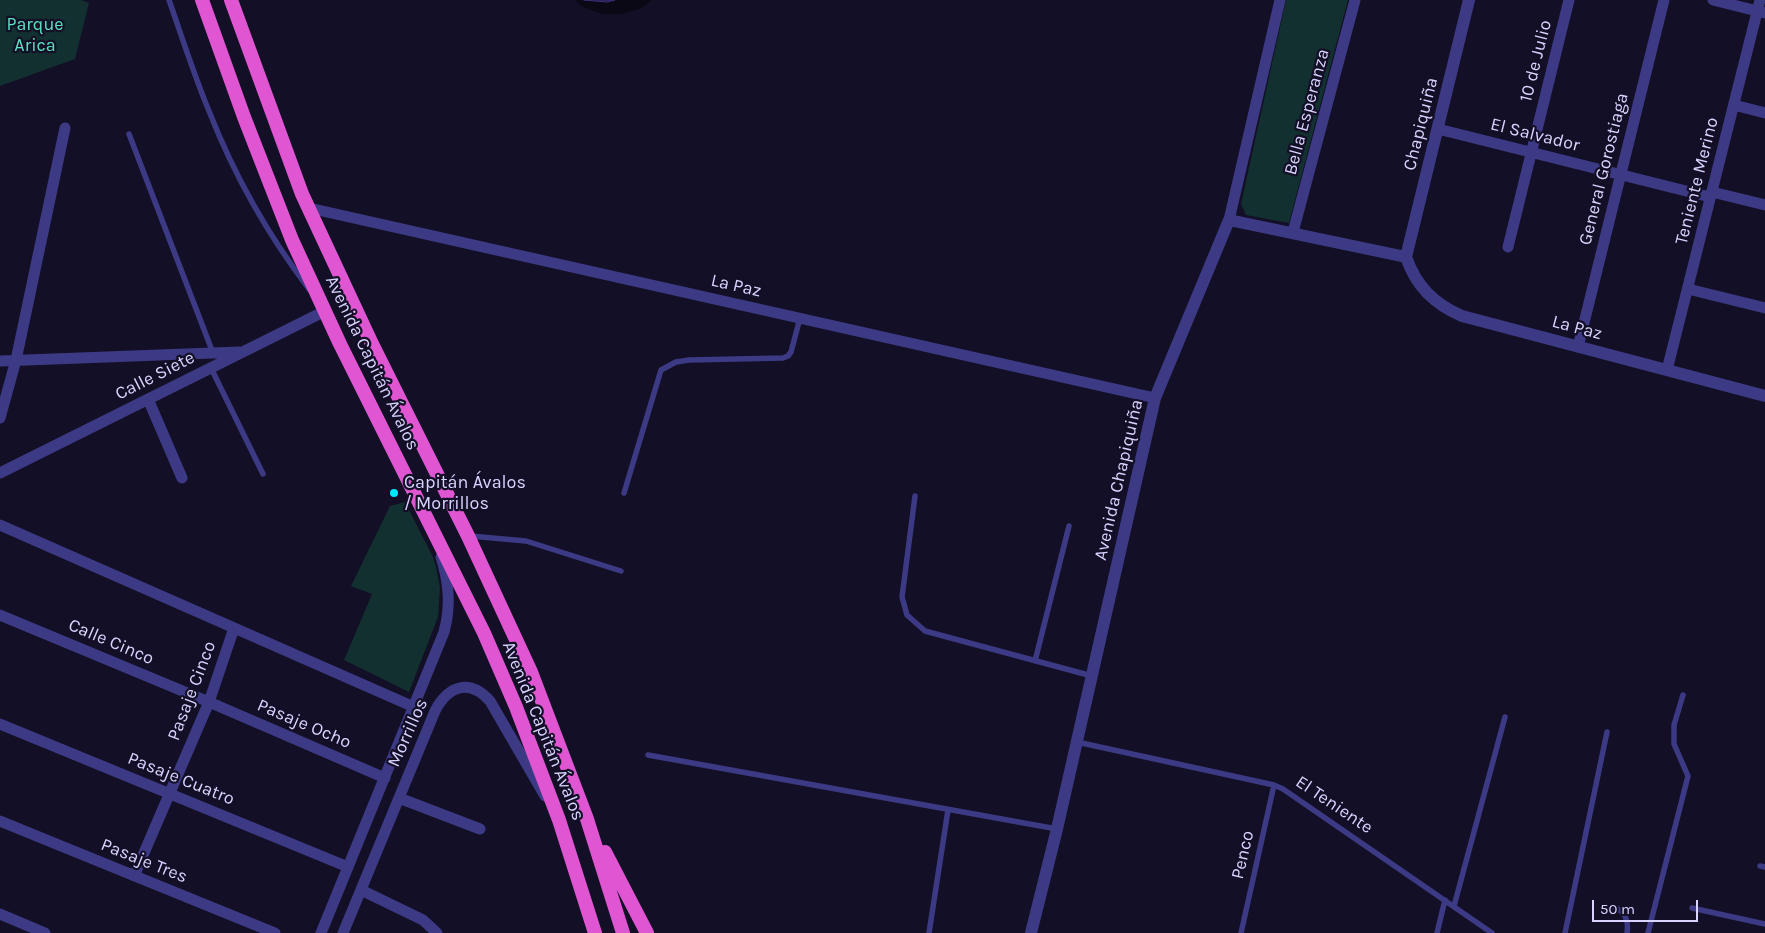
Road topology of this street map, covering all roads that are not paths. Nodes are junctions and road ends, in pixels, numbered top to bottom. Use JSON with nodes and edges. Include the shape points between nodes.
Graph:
{"nodes":[{"id":1,"x":169,"y":0,"type":"edge"},
{"id":2,"x":202,"y":0,"type":"edge"},
{"id":3,"x":231,"y":0,"type":"edge"},
{"id":4,"x":1280,"y":0,"type":"edge"},
{"id":5,"x":1355,"y":0,"type":"edge"},
{"id":6,"x":1469,"y":0,"type":"edge"},
{"id":7,"x":1568,"y":0,"type":"edge"},
{"id":8,"x":1664,"y":0,"type":"edge"},
{"id":9,"x":1712,"y":0,"type":"edge"},
{"id":10,"x":1761,"y":8,"type":"edge"},
{"id":11,"x":1734,"y":105,"type":"junction"},
{"id":12,"x":1765,"y":113,"type":"edge"},
{"id":13,"x":65,"y":128,"type":"dead end"},
{"id":14,"x":1438,"y":129,"type":"junction"},
{"id":15,"x":129,"y":134,"type":"dead end"},
{"id":16,"x":1531,"y":152,"type":"junction"},
{"id":17,"x":1620,"y":175,"type":"junction"},
{"id":18,"x":1711,"y":195,"type":"junction"},
{"id":19,"x":1765,"y":205,"type":"edge"},
{"id":20,"x":309,"y":208,"type":"junction"},
{"id":21,"x":1229,"y":220,"type":"junction"},
{"id":22,"x":1293,"y":232,"type":"junction"},
{"id":23,"x":1508,"y":247,"type":"dead end"},
{"id":24,"x":1406,"y":257,"type":"junction"},
{"id":25,"x":1688,"y":289,"type":"junction"},
{"id":26,"x":1765,"y":308,"type":"edge"},
{"id":27,"x":325,"y":311,"type":"junction"},
{"id":28,"x":800,"y":318,"type":"junction"},
{"id":29,"x":1578,"y":347,"type":"junction"},
{"id":30,"x":243,"y":352,"type":"junction"},
{"id":31,"x":213,"y":353,"type":"junction"},
{"id":32,"x":16,"y":360,"type":"junction"},
{"id":33,"x":0,"y":361,"type":"edge"},
{"id":34,"x":210,"y":368,"type":"junction"},
{"id":35,"x":1668,"y":370,"type":"junction"},
{"id":36,"x":1765,"y":396,"type":"edge"},
{"id":37,"x":1154,"y":398,"type":"junction"},
{"id":38,"x":148,"y":399,"type":"junction"},
{"id":39,"x":0,"y":418,"type":"edge"},
{"id":40,"x":0,"y":473,"type":"edge"},
{"id":41,"x":263,"y":474,"type":"dead end"},
{"id":42,"x":182,"y":478,"type":"dead end"},
{"id":43,"x":624,"y":493,"type":"dead end"},
{"id":44,"x":915,"y":496,"type":"dead end"},
{"id":45,"x":0,"y":525,"type":"edge"},
{"id":46,"x":1068,"y":526,"type":"dead end"},
{"id":47,"x":434,"y":534,"type":"junction"},
{"id":48,"x":468,"y":536,"type":"junction"},
{"id":49,"x":621,"y":572,"type":"dead end"},
{"id":50,"x":0,"y":615,"type":"edge"},
{"id":51,"x":234,"y":628,"type":"junction"},
{"id":52,"x":1035,"y":661,"type":"junction"},
{"id":53,"x":1092,"y":676,"type":"junction"},
{"id":54,"x":1683,"y":695,"type":"dead end"},
{"id":55,"x":209,"y":702,"type":"junction"},
{"id":56,"x":414,"y":707,"type":"junction"},
{"id":57,"x":1505,"y":717,"type":"dead end"},
{"id":58,"x":0,"y":724,"type":"edge"},
{"id":59,"x":1608,"y":732,"type":"dead end"},
{"id":60,"x":1077,"y":742,"type":"junction"},
{"id":61,"x":648,"y":755,"type":"dead end"},
{"id":62,"x":385,"y":778,"type":"junction"},
{"id":63,"x":1274,"y":784,"type":"junction"},
{"id":64,"x":170,"y":794,"type":"junction"},
{"id":65,"x":399,"y":798,"type":"junction"},
{"id":66,"x":948,"y":810,"type":"junction"},
{"id":67,"x":588,"y":819,"type":"junction"},
{"id":68,"x":559,"y":820,"type":"junction"},
{"id":69,"x":0,"y":821,"type":"edge"},
{"id":70,"x":480,"y":829,"type":"dead end"},
{"id":71,"x":1057,"y":829,"type":"junction"},
{"id":72,"x":348,"y":867,"type":"junction"},
{"id":73,"x":134,"y":876,"type":"junction"},
{"id":74,"x":361,"y":890,"type":"junction"},
{"id":75,"x":1445,"y":900,"type":"junction"},
{"id":76,"x":1454,"y":906,"type":"junction"},
{"id":77,"x":1612,"y":906,"type":"dead end"},
{"id":78,"x":1692,"y":908,"type":"dead end"},
{"id":79,"x":0,"y":914,"type":"edge"},
{"id":80,"x":1765,"y":924,"type":"edge"},
{"id":81,"x":45,"y":933,"type":"edge"},
{"id":82,"x":275,"y":933,"type":"edge"},
{"id":83,"x":321,"y":933,"type":"edge"},
{"id":84,"x":343,"y":933,"type":"edge"},
{"id":85,"x":436,"y":933,"type":"edge"},
{"id":86,"x":595,"y":933,"type":"edge"},
{"id":87,"x":623,"y":933,"type":"edge"},
{"id":88,"x":647,"y":933,"type":"edge"},
{"id":89,"x":929,"y":933,"type":"edge"},
{"id":90,"x":1031,"y":933,"type":"edge"},
{"id":91,"x":1241,"y":933,"type":"edge"},
{"id":92,"x":1437,"y":933,"type":"edge"},
{"id":93,"x":1492,"y":933,"type":"edge"},
{"id":94,"x":1565,"y":933,"type":"edge"},
{"id":95,"x":1627,"y":933,"type":"edge"},
{"id":96,"x":1648,"y":933,"type":"edge"}],
"edges":[{"from":1,"to":27,"type":"lane","via":[[209,112],[236,173],[287,260]]},
{"from":2,"to":27,"type":"highway","name":"Avenida Capitán Ávalos","via":[[276,202]]},
{"from":3,"to":20,"type":"highway","name":"Avenida Capitán Ávalos"},
{"from":4,"to":21,"type":"street"},
{"from":5,"to":22,"type":"street","name":"Bella Esperanza"},
{"from":6,"to":14,"type":"street","name":"Chapiquiña"},
{"from":7,"to":16,"type":"street","name":"10 de Julio"},
{"from":8,"to":17,"type":"street","name":"General Gorostiaga"},
{"from":9,"to":10,"type":"street"},
{"from":10,"to":11,"type":"street","name":"Teniente Merino"},
{"from":11,"to":12,"type":"street"},
{"from":11,"to":18,"type":"street","name":"Teniente Merino"},
{"from":13,"to":32,"type":"street"},
{"from":14,"to":16,"type":"street","name":"El Salvador"},
{"from":14,"to":24,"type":"street","name":"Chapiquiña"},
{"from":15,"to":31,"type":"lane"},
{"from":16,"to":17,"type":"street","name":"El Salvador"},
{"from":16,"to":23,"type":"street","name":"10 de Julio"},
{"from":17,"to":18,"type":"street","name":"El Salvador"},
{"from":17,"to":29,"type":"street","name":"General Gorostiaga"},
{"from":18,"to":19,"type":"street","name":"El Salvador"},
{"from":18,"to":25,"type":"street","name":"Teniente Merino"},
{"from":20,"to":28,"type":"street","name":"La Paz"},
{"from":20,"to":48,"type":"highway","name":"Avenida Capitán Ávalos"},
{"from":21,"to":22,"type":"street"},
{"from":21,"to":37,"type":"street","name":"Avenida Chapiquiña"},
{"from":22,"to":24,"type":"street"},
{"from":24,"to":29,"type":"street","name":"La Paz","via":[[1421,287],[1450,311]]},
{"from":25,"to":26,"type":"street"},
{"from":25,"to":35,"type":"street","name":"Teniente Merino"},
{"from":27,"to":30,"type":"street","name":"Calle Siete"},
{"from":27,"to":47,"type":"highway","name":"Avenida Capitán Ávalos"},
{"from":28,"to":37,"type":"street","name":"La Paz"},
{"from":28,"to":43,"type":"lane","via":[[788,356],[689,360],[661,370]]},
{"from":29,"to":35,"type":"street","name":"La Paz"},
{"from":30,"to":31,"type":"street"},
{"from":30,"to":34,"type":"street","name":"Calle Siete"},
{"from":31,"to":32,"type":"street"},
{"from":32,"to":33,"type":"street"},
{"from":32,"to":39,"type":"street"},
{"from":34,"to":38,"type":"street","name":"Calle Siete"},
{"from":34,"to":41,"type":"lane"},
{"from":35,"to":36,"type":"street","name":"La Paz"},
{"from":37,"to":53,"type":"street","name":"Avenida Chapiquiña"},
{"from":38,"to":40,"type":"street","name":"Calle Siete"},
{"from":38,"to":42,"type":"street"},
{"from":44,"to":52,"type":"lane","via":[[902,597],[906,615],[925,631]]},
{"from":45,"to":51,"type":"street"},
{"from":46,"to":52,"type":"lane"},
{"from":47,"to":56,"type":"street","name":"Morrillos","via":[[447,580],[449,610],[440,644]]},
{"from":47,"to":68,"type":"highway","name":"Avenida Capitán Ávalos","via":[[502,673]]},
{"from":48,"to":49,"type":"lane","via":[[526,541]]},
{"from":48,"to":67,"type":"highway","name":"Avenida Capitán Ávalos","via":[[531,672]]},
{"from":50,"to":55,"type":"street","name":"Calle Cinco"},
{"from":51,"to":55,"type":"street","name":"Pasaje Cinco"},
{"from":51,"to":56,"type":"street"},
{"from":52,"to":53,"type":"lane"},
{"from":53,"to":60,"type":"street","name":"Avenida Chapiquiña"},
{"from":54,"to":96,"type":"lane","via":[[1674,725],[1674,744],[1688,776]]},
{"from":55,"to":62,"type":"street","name":"Pasaje Ocho"},
{"from":55,"to":64,"type":"street","name":"Pasaje Cinco"},
{"from":56,"to":62,"type":"street","name":"Morrillos"},
{"from":57,"to":76,"type":"lane"},
{"from":58,"to":64,"type":"street","name":"Pasaje Cuatro"},
{"from":59,"to":94,"type":"lane"},
{"from":60,"to":63,"type":"lane","name":"El Teniente"},
{"from":60,"to":71,"type":"street","name":"Avenida Chapiquiña"},
{"from":61,"to":66,"type":"lane"},
{"from":62,"to":72,"type":"street","name":"Morrillos"},
{"from":63,"to":75,"type":"lane","name":"El Teniente"},
{"from":63,"to":91,"type":"lane","name":"Penco"},
{"from":64,"to":72,"type":"street","name":"Pasaje Cuatro"},
{"from":64,"to":73,"type":"street","name":"Pasaje Cinco"},
{"from":65,"to":68,"type":"street","name":"Morrillos","via":[[439,704],[460,687],[469,687],[490,701]]},
{"from":65,"to":70,"type":"street"},
{"from":65,"to":74,"type":"street","name":"Morrillos"},
{"from":66,"to":71,"type":"lane"},
{"from":66,"to":89,"type":"lane"},
{"from":67,"to":87,"type":"highway","name":"Avenida Capitán Ávalos"},
{"from":67,"to":88,"type":"highway"},
{"from":68,"to":86,"type":"highway","name":"Avenida Capitán Ávalos"},
{"from":69,"to":73,"type":"street","name":"Pasaje Tres"},
{"from":71,"to":90,"type":"street","name":"Avenida Chapiquiña"},
{"from":72,"to":83,"type":"street","name":"Morrillos"},
{"from":73,"to":82,"type":"street","name":"Pasaje Tres"},
{"from":74,"to":84,"type":"street","name":"Morrillos"},
{"from":74,"to":85,"type":"street","via":[[423,920]]},
{"from":75,"to":76,"type":"lane","name":"El Teniente"},
{"from":75,"to":92,"type":"lane"},
{"from":76,"to":93,"type":"lane","name":"El Teniente"},
{"from":77,"to":95,"type":"lane","via":[[1626,915]]},
{"from":78,"to":80,"type":"lane"},
{"from":79,"to":81,"type":"street"}]}
